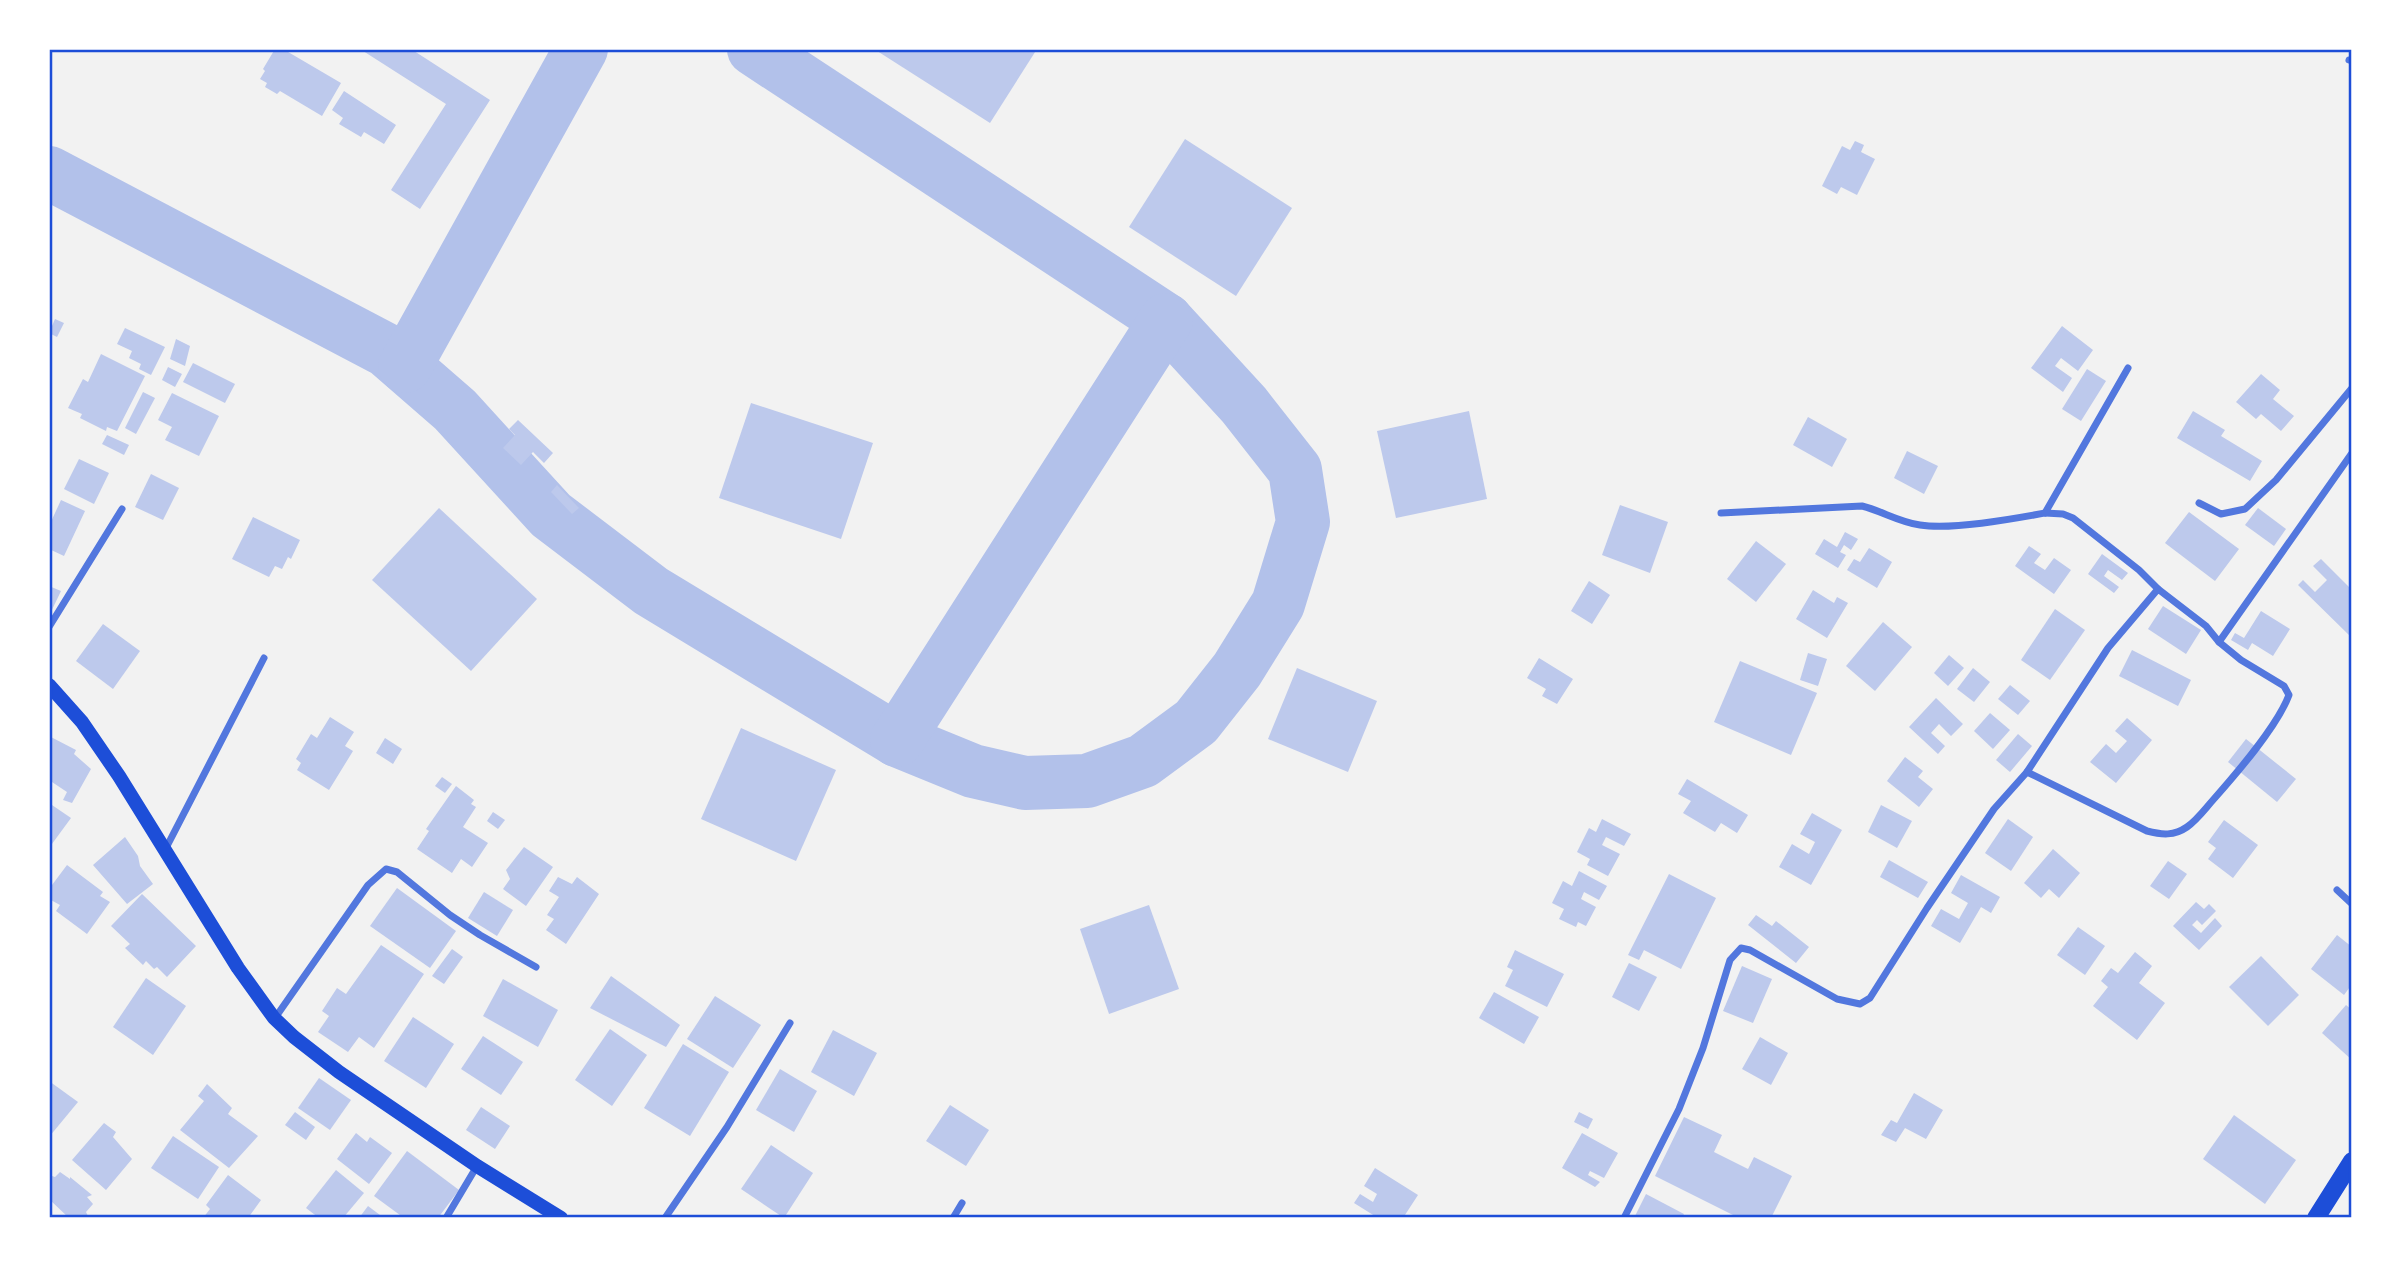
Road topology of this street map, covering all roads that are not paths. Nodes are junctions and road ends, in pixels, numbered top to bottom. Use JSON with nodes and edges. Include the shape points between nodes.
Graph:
{"nodes":[{"id":1,"x":2128,"y":368,"type":"dead end"},
{"id":2,"x":2352,"y":388,"type":"edge"},
{"id":3,"x":2352,"y":453,"type":"edge"},
{"id":4,"x":2199,"y":503,"type":"dead end"},
{"id":5,"x":122,"y":509,"type":"dead end"},
{"id":6,"x":1721,"y":513,"type":"dead end"},
{"id":7,"x":2045,"y":513,"type":"junction"},
{"id":8,"x":2158,"y":589,"type":"junction"},
{"id":9,"x":49,"y":627,"type":"edge"},
{"id":10,"x":2219,"y":642,"type":"junction"},
{"id":11,"x":264,"y":658,"type":"dead end"},
{"id":12,"x":49,"y":685,"type":"edge"},
{"id":13,"x":2027,"y":772,"type":"junction"},
{"id":14,"x":164,"y":851,"type":"junction"},
{"id":15,"x":2337,"y":890,"type":"dead end"},
{"id":16,"x":2352,"y":904,"type":"edge"},
{"id":17,"x":536,"y":967,"type":"dead end"},
{"id":18,"x":274,"y":1018,"type":"junction"},
{"id":19,"x":790,"y":1023,"type":"dead end"},
{"id":20,"x":2352,"y":1161,"type":"edge"},
{"id":21,"x":477,"y":1166,"type":"junction"},
{"id":22,"x":962,"y":1203,"type":"dead end"},
{"id":23,"x":446,"y":1218,"type":"edge"},
{"id":24,"x":561,"y":1218,"type":"edge"},
{"id":25,"x":665,"y":1218,"type":"edge"},
{"id":26,"x":953,"y":1218,"type":"edge"},
{"id":27,"x":1624,"y":1218,"type":"edge"},
{"id":28,"x":2316,"y":1218,"type":"edge"}],
"edges":[{"from":1,"to":7,"type":"street"},
{"from":2,"to":4,"type":"street","via":[[2276,480],[2245,509],[2221,514]]},
{"from":3,"to":10,"type":"street"},
{"from":5,"to":9,"type":"street"},
{"from":6,"to":7,"type":"street","via":[[1862,506],[1902,521],[1935,526]]},
{"from":7,"to":8,"type":"street","via":[[2073,518]]},
{"from":8,"to":10,"type":"street","via":[[2206,626]]},
{"from":8,"to":13,"type":"street","via":[[2108,648]]},
{"from":10,"to":13,"type":"street","via":[[2284,686],[2289,695],[2235,775],[2188,827],[2174,834],[2147,831]]},
{"from":11,"to":14,"type":"street"},
{"from":12,"to":14,"type":"main road","via":[[89,732]]},
{"from":13,"to":27,"type":"street","via":[[1994,809],[1870,998],[1860,1004],[1837,999],[1750,950],[1741,948],[1735,953],[1679,1109]]},
{"from":14,"to":18,"type":"main road"},
{"from":15,"to":16,"type":"street"},
{"from":17,"to":18,"type":"street","via":[[480,935],[397,872],[386,869],[368,885]]},
{"from":18,"to":21,"type":"main road","via":[[339,1072]]},
{"from":19,"to":25,"type":"street"},
{"from":20,"to":28,"type":"main road"},
{"from":21,"to":23,"type":"street"},
{"from":21,"to":24,"type":"main road"},
{"from":22,"to":26,"type":"street"}]}
